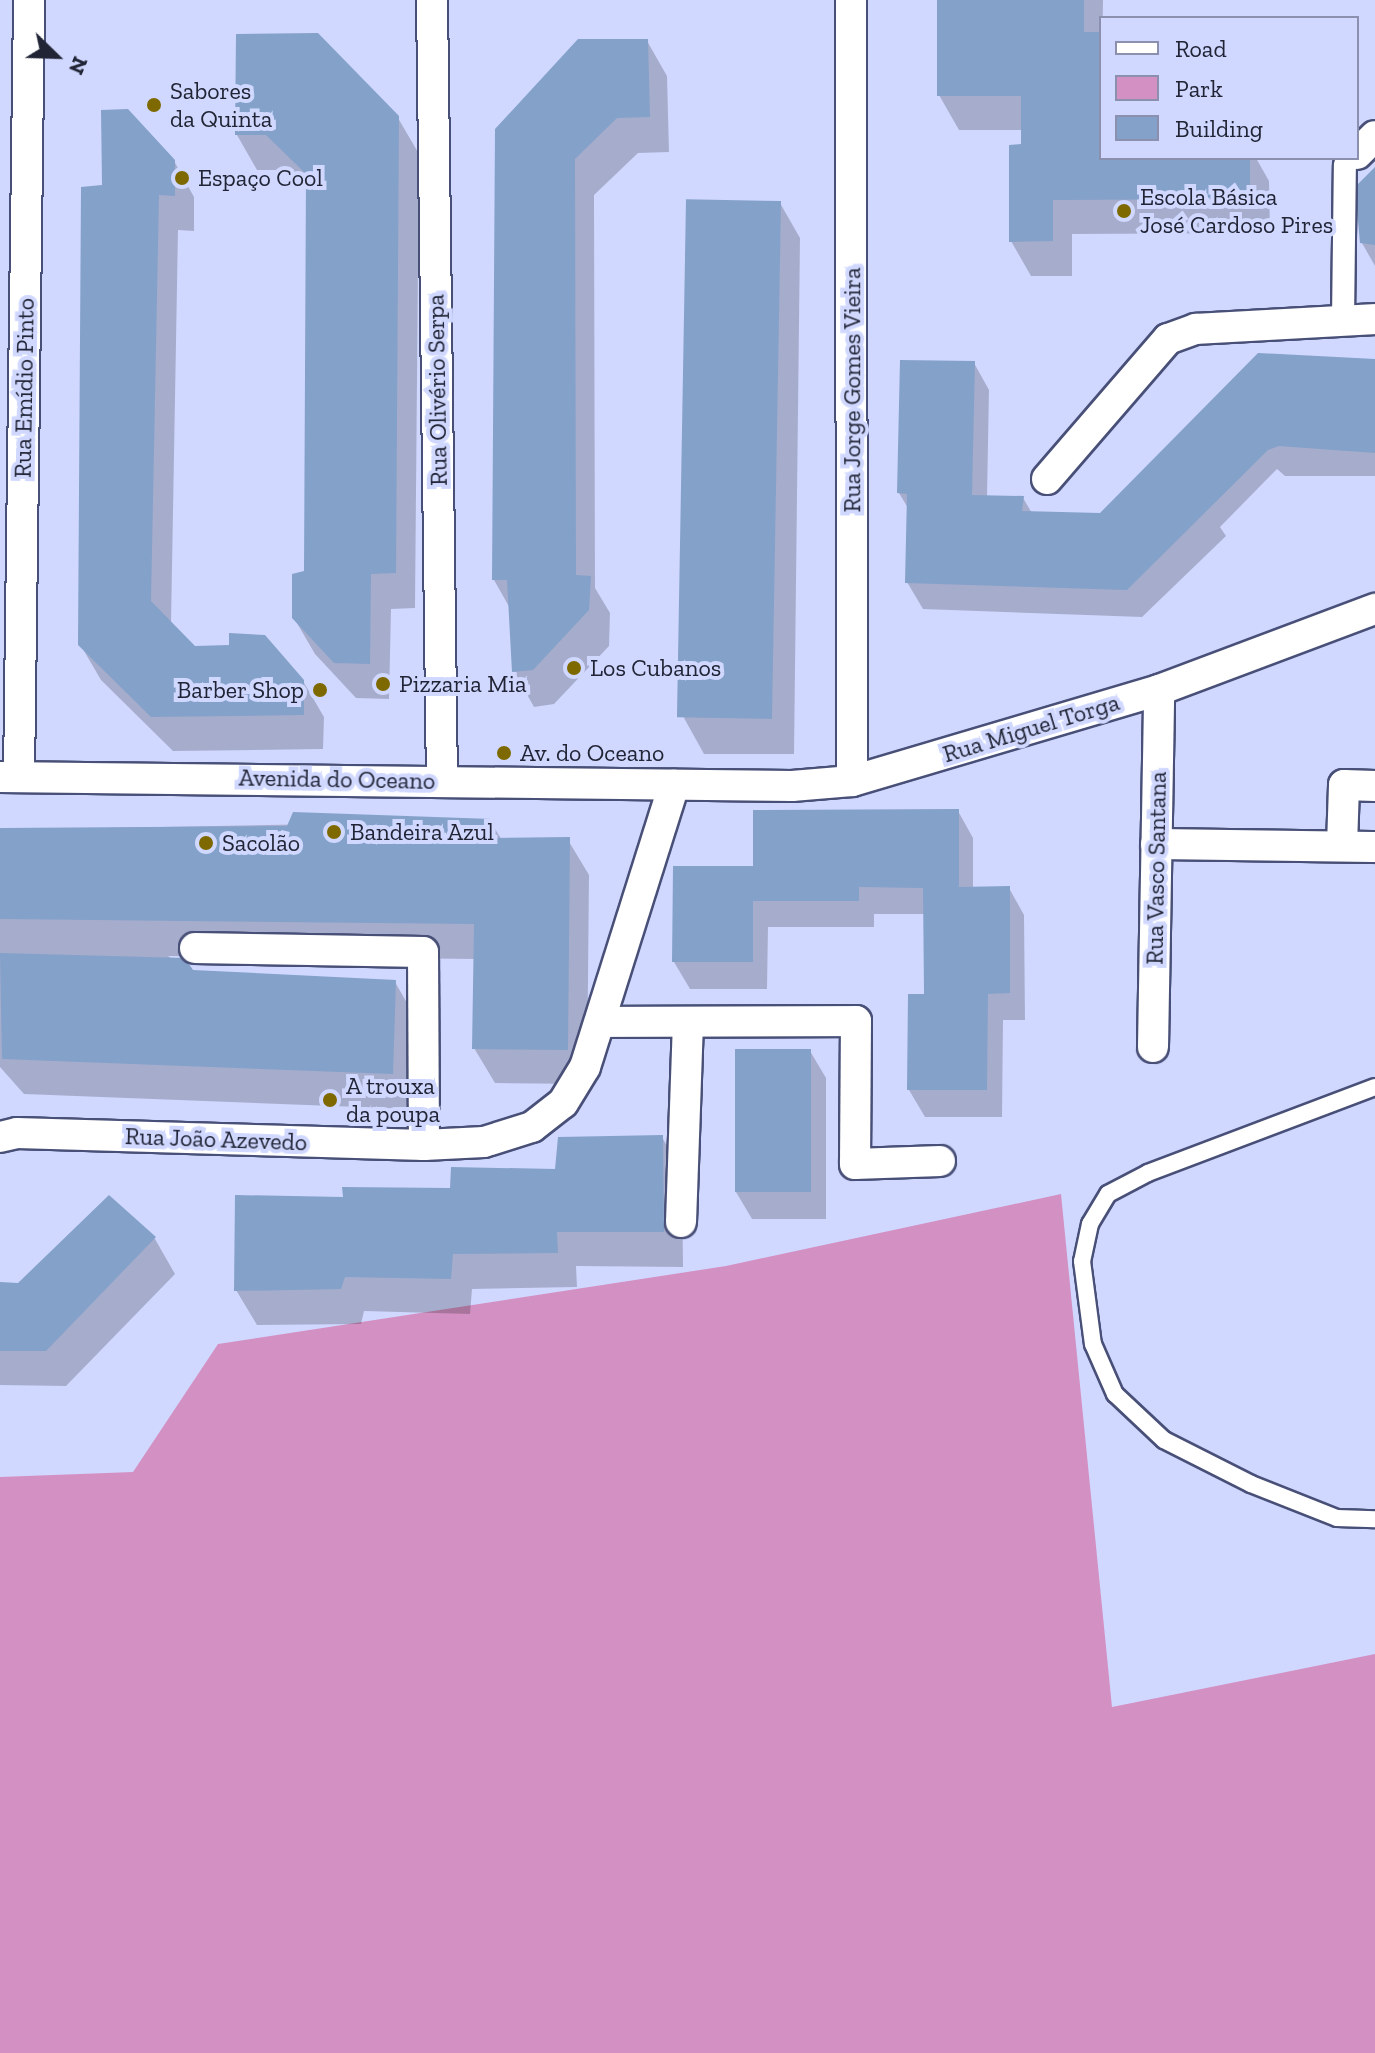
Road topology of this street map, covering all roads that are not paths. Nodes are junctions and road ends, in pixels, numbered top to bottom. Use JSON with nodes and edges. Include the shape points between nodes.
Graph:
{"nodes":[{"id":1,"x":29,"y":0,"type":"edge"},
{"id":2,"x":432,"y":0,"type":"edge"},
{"id":3,"x":851,"y":0,"type":"edge"},
{"id":4,"x":1375,"y":136,"type":"edge"},
{"id":5,"x":1359,"y":152,"type":"edge"},
{"id":6,"x":1352,"y":160,"type":"edge"},
{"id":7,"x":1375,"y":319,"type":"edge"},
{"id":8,"x":1343,"y":320,"type":"junction"},
{"id":9,"x":1047,"y":479,"type":"dead end"},
{"id":10,"x":1375,"y":609,"type":"edge"},
{"id":11,"x":1159,"y":690,"type":"junction"},
{"id":12,"x":9,"y":777,"type":"edge"},
{"id":13,"x":442,"y":780,"type":"junction"},
{"id":14,"x":852,"y":781,"type":"junction"},
{"id":15,"x":674,"y":785,"type":"junction"},
{"id":16,"x":1375,"y":786,"type":"edge"},
{"id":17,"x":1156,"y":844,"type":"junction"},
{"id":18,"x":1342,"y":846,"type":"junction"},
{"id":19,"x":1375,"y":847,"type":"edge"},
{"id":20,"x":195,"y":948,"type":"dead end"},
{"id":21,"x":601,"y":1022,"type":"junction"},
{"id":22,"x":688,"y":1022,"type":"junction"},
{"id":23,"x":1153,"y":1047,"type":"dead end"},
{"id":24,"x":1375,"y":1087,"type":"edge"},
{"id":25,"x":0,"y":1137,"type":"edge"},
{"id":26,"x":424,"y":1145,"type":"junction"},
{"id":27,"x":940,"y":1161,"type":"dead end"},
{"id":28,"x":681,"y":1222,"type":"dead end"},
{"id":29,"x":1375,"y":1519,"type":"edge"}],
"edges":[{"from":1,"to":12,"type":"street","name":"Rua Emídio Pinto"},
{"from":2,"to":13,"type":"street","name":"Rua Olivério Serpa"},
{"from":3,"to":14,"type":"street","name":"Rua Jorge Gomes Vieira"},
{"from":4,"to":5,"type":"street"},
{"from":6,"to":8,"type":"street"},
{"from":7,"to":8,"type":"street"},
{"from":8,"to":9,"type":"street","via":[[1196,329],[1168,339]]},
{"from":10,"to":11,"type":"street","name":"Rua Miguel Torga"},
{"from":11,"to":14,"type":"street","name":"Rua Miguel Torga"},
{"from":11,"to":17,"type":"street","name":"Rua Vasco Santana"},
{"from":12,"to":13,"type":"street","name":"Avenida do Oceano"},
{"from":13,"to":15,"type":"street","name":"Avenida do Oceano"},
{"from":14,"to":15,"type":"street","name":"Rua Miguel Torga"},
{"from":15,"to":21,"type":"street","name":"Rua João Azevedo"},
{"from":16,"to":18,"type":"street","via":[[1344,785]]},
{"from":17,"to":18,"type":"street"},
{"from":17,"to":23,"type":"street","name":"Rua Vasco Santana"},
{"from":18,"to":19,"type":"street"},
{"from":20,"to":26,"type":"street","via":[[423,952]]},
{"from":21,"to":22,"type":"street"},
{"from":21,"to":26,"type":"street","name":"Rua João Azevedo","via":[[585,1067],[563,1103],[532,1127],[484,1142]]},
{"from":22,"to":27,"type":"street","via":[[856,1021],[855,1164]]},
{"from":22,"to":28,"type":"street"},
{"from":24,"to":29,"type":"lane","via":[[1148,1173],[1108,1194],[1090,1224],[1082,1261],[1093,1344],[1115,1394],[1164,1440],[1251,1484],[1337,1518]]},
{"from":25,"to":26,"type":"street","name":"Rua João Azevedo","via":[[17,1133]]}]}
